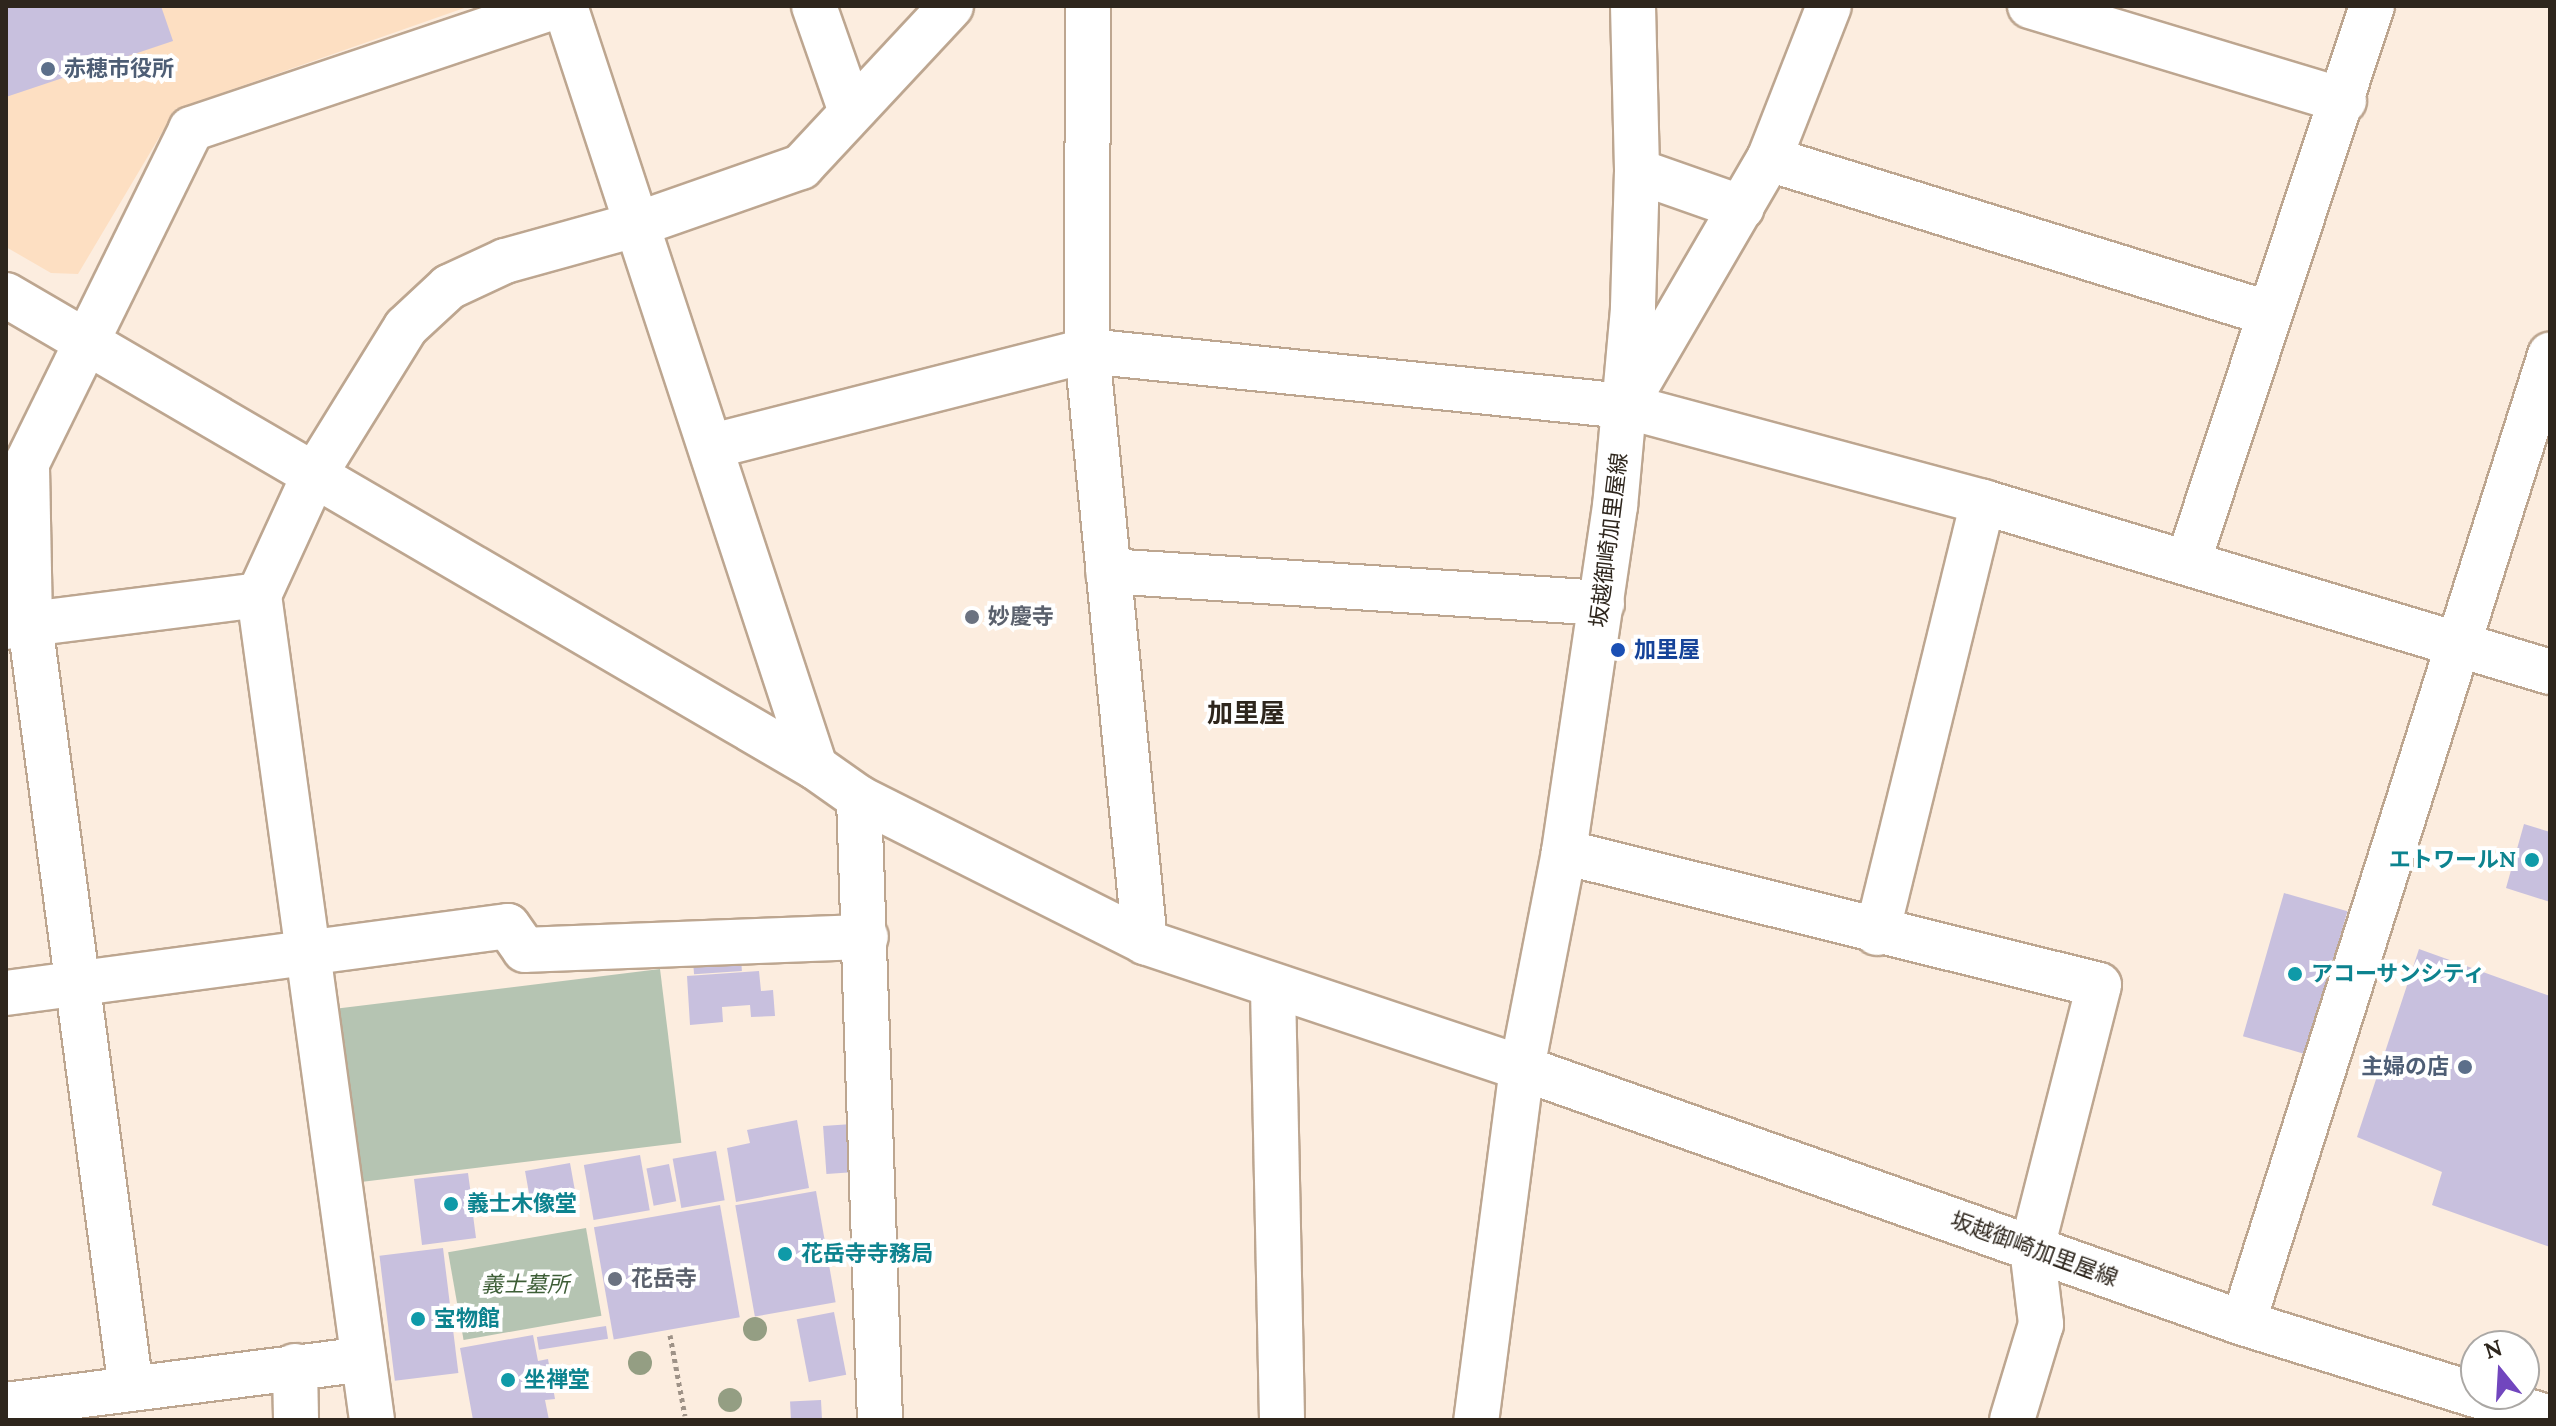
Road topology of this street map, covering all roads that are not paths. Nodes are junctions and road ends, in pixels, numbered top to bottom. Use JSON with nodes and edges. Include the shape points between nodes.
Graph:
{"nodes":[{"id":1,"x":557,"y":6,"type":"edge"},
{"id":2,"x":565,"y":6,"type":"edge"},
{"id":3,"x":814,"y":6,"type":"edge"},
{"id":4,"x":951,"y":6,"type":"edge"},
{"id":5,"x":1088,"y":6,"type":"edge"},
{"id":6,"x":1633,"y":6,"type":"edge"},
{"id":7,"x":1829,"y":6,"type":"edge"},
{"id":8,"x":2030,"y":6,"type":"edge"},
{"id":9,"x":2372,"y":6,"type":"edge"},
{"id":10,"x":2344,"y":101,"type":"junction"},
{"id":11,"x":850,"y":109,"type":"junction"},
{"id":12,"x":1769,"y":159,"type":"junction"},
{"id":13,"x":1637,"y":171,"type":"junction"},
{"id":14,"x":1742,"y":208,"type":"junction"},
{"id":15,"x":638,"y":224,"type":"junction"},
{"id":16,"x":6,"y":295,"type":"edge"},
{"id":17,"x":2267,"y":313,"type":"junction"},
{"id":18,"x":85,"y":339,"type":"junction"},
{"id":19,"x":1087,"y":351,"type":"junction"},
{"id":20,"x":2550,"y":355,"type":"edge"},
{"id":21,"x":1625,"y":406,"type":"junction"},
{"id":22,"x":713,"y":446,"type":"junction"},
{"id":23,"x":313,"y":477,"type":"junction"},
{"id":24,"x":1983,"y":502,"type":"junction"},
{"id":25,"x":2188,"y":562,"type":"junction"},
{"id":26,"x":1108,"y":571,"type":"junction"},
{"id":27,"x":259,"y":595,"type":"junction"},
{"id":28,"x":1602,"y":603,"type":"junction"},
{"id":29,"x":18,"y":625,"type":"edge"},
{"id":30,"x":2463,"y":642,"type":"junction"},
{"id":31,"x":2550,"y":672,"type":"edge"},
{"id":32,"x":815,"y":767,"type":"junction"},
{"id":33,"x":859,"y":798,"type":"junction"},
{"id":34,"x":1564,"y":852,"type":"junction"},
{"id":35,"x":1877,"y":933,"type":"junction"},
{"id":36,"x":866,"y":937,"type":"junction"},
{"id":37,"x":1145,"y":942,"type":"junction"},
{"id":38,"x":307,"y":951,"type":"junction"},
{"id":39,"x":78,"y":983,"type":"junction"},
{"id":40,"x":1273,"y":989,"type":"junction"},
{"id":41,"x":6,"y":993,"type":"edge"},
{"id":42,"x":1522,"y":1068,"type":"junction"},
{"id":43,"x":2032,"y":1248,"type":"junction"},
{"id":44,"x":2243,"y":1323,"type":"junction"},
{"id":45,"x":363,"y":1359,"type":"junction"},
{"id":46,"x":295,"y":1366,"type":"junction"},
{"id":47,"x":131,"y":1389,"type":"junction"},
{"id":48,"x":6,"y":1405,"type":"edge"},
{"id":49,"x":2533,"y":1416,"type":"edge"},
{"id":50,"x":296,"y":1420,"type":"edge"},
{"id":51,"x":372,"y":1420,"type":"edge"},
{"id":52,"x":880,"y":1420,"type":"edge"},
{"id":53,"x":1282,"y":1420,"type":"edge"},
{"id":54,"x":1476,"y":1420,"type":"edge"},
{"id":55,"x":2012,"y":1420,"type":"edge"}],
"edges":[{"from":1,"to":18,"type":"street","via":[[191,129]]},
{"from":2,"to":15,"type":"street"},
{"from":3,"to":11,"type":"street"},
{"from":4,"to":11,"type":"street"},
{"from":5,"to":19,"type":"street"},
{"from":6,"to":13,"type":"street","name":"坂越御崎加里屋線"},
{"from":7,"to":12,"type":"street"},
{"from":8,"to":10,"type":"street"},
{"from":9,"to":10,"type":"street"},
{"from":10,"to":17,"type":"street"},
{"from":11,"to":15,"type":"street","via":[[801,167]]},
{"from":12,"to":14,"type":"street"},
{"from":12,"to":17,"type":"street"},
{"from":13,"to":14,"type":"street"},
{"from":13,"to":21,"type":"street","name":"坂越御崎加里屋線"},
{"from":14,"to":21,"type":"street"},
{"from":15,"to":22,"type":"street"},
{"from":15,"to":23,"type":"street","via":[[505,261],[449,287],[406,327]]},
{"from":16,"to":18,"type":"street"},
{"from":17,"to":25,"type":"street"},
{"from":18,"to":23,"type":"street"},
{"from":18,"to":29,"type":"street","via":[[27,463]]},
{"from":19,"to":21,"type":"street"},
{"from":19,"to":22,"type":"street"},
{"from":19,"to":26,"type":"street"},
{"from":20,"to":30,"type":"street"},
{"from":21,"to":24,"type":"street"},
{"from":21,"to":28,"type":"street","name":"坂越御崎加里屋線"},
{"from":22,"to":32,"type":"street"},
{"from":23,"to":27,"type":"street"},
{"from":23,"to":32,"type":"street"},
{"from":24,"to":25,"type":"street"},
{"from":24,"to":35,"type":"street"},
{"from":25,"to":30,"type":"street"},
{"from":26,"to":28,"type":"street"},
{"from":26,"to":37,"type":"street"},
{"from":27,"to":29,"type":"street"},
{"from":27,"to":38,"type":"street"},
{"from":28,"to":34,"type":"street","name":"坂越御崎加里屋線"},
{"from":29,"to":39,"type":"street"},
{"from":30,"to":31,"type":"street"},
{"from":30,"to":44,"type":"street"},
{"from":32,"to":33,"type":"street"},
{"from":33,"to":36,"type":"street"},
{"from":33,"to":37,"type":"street"},
{"from":34,"to":35,"type":"street"},
{"from":34,"to":42,"type":"street","name":"坂越御崎加里屋線"},
{"from":35,"to":43,"type":"street","via":[[2099,985]]},
{"from":36,"to":38,"type":"street","via":[[525,950],[508,926]]},
{"from":36,"to":52,"type":"street"},
{"from":37,"to":40,"type":"street"},
{"from":38,"to":39,"type":"street"},
{"from":38,"to":45,"type":"street"},
{"from":39,"to":41,"type":"street"},
{"from":39,"to":47,"type":"street"},
{"from":40,"to":42,"type":"street"},
{"from":40,"to":53,"type":"street"},
{"from":42,"to":43,"type":"street","name":"坂越御崎加里屋線"},
{"from":42,"to":54,"type":"street","name":"坂越御崎加里屋線"},
{"from":43,"to":44,"type":"street","name":"坂越御崎加里屋線"},
{"from":43,"to":55,"type":"street","via":[[2041,1324]]},
{"from":44,"to":49,"type":"street","name":"坂越御崎加里屋線"},
{"from":45,"to":46,"type":"street"},
{"from":45,"to":51,"type":"street"},
{"from":46,"to":47,"type":"street"},
{"from":46,"to":50,"type":"street"},
{"from":47,"to":48,"type":"street"}]}
